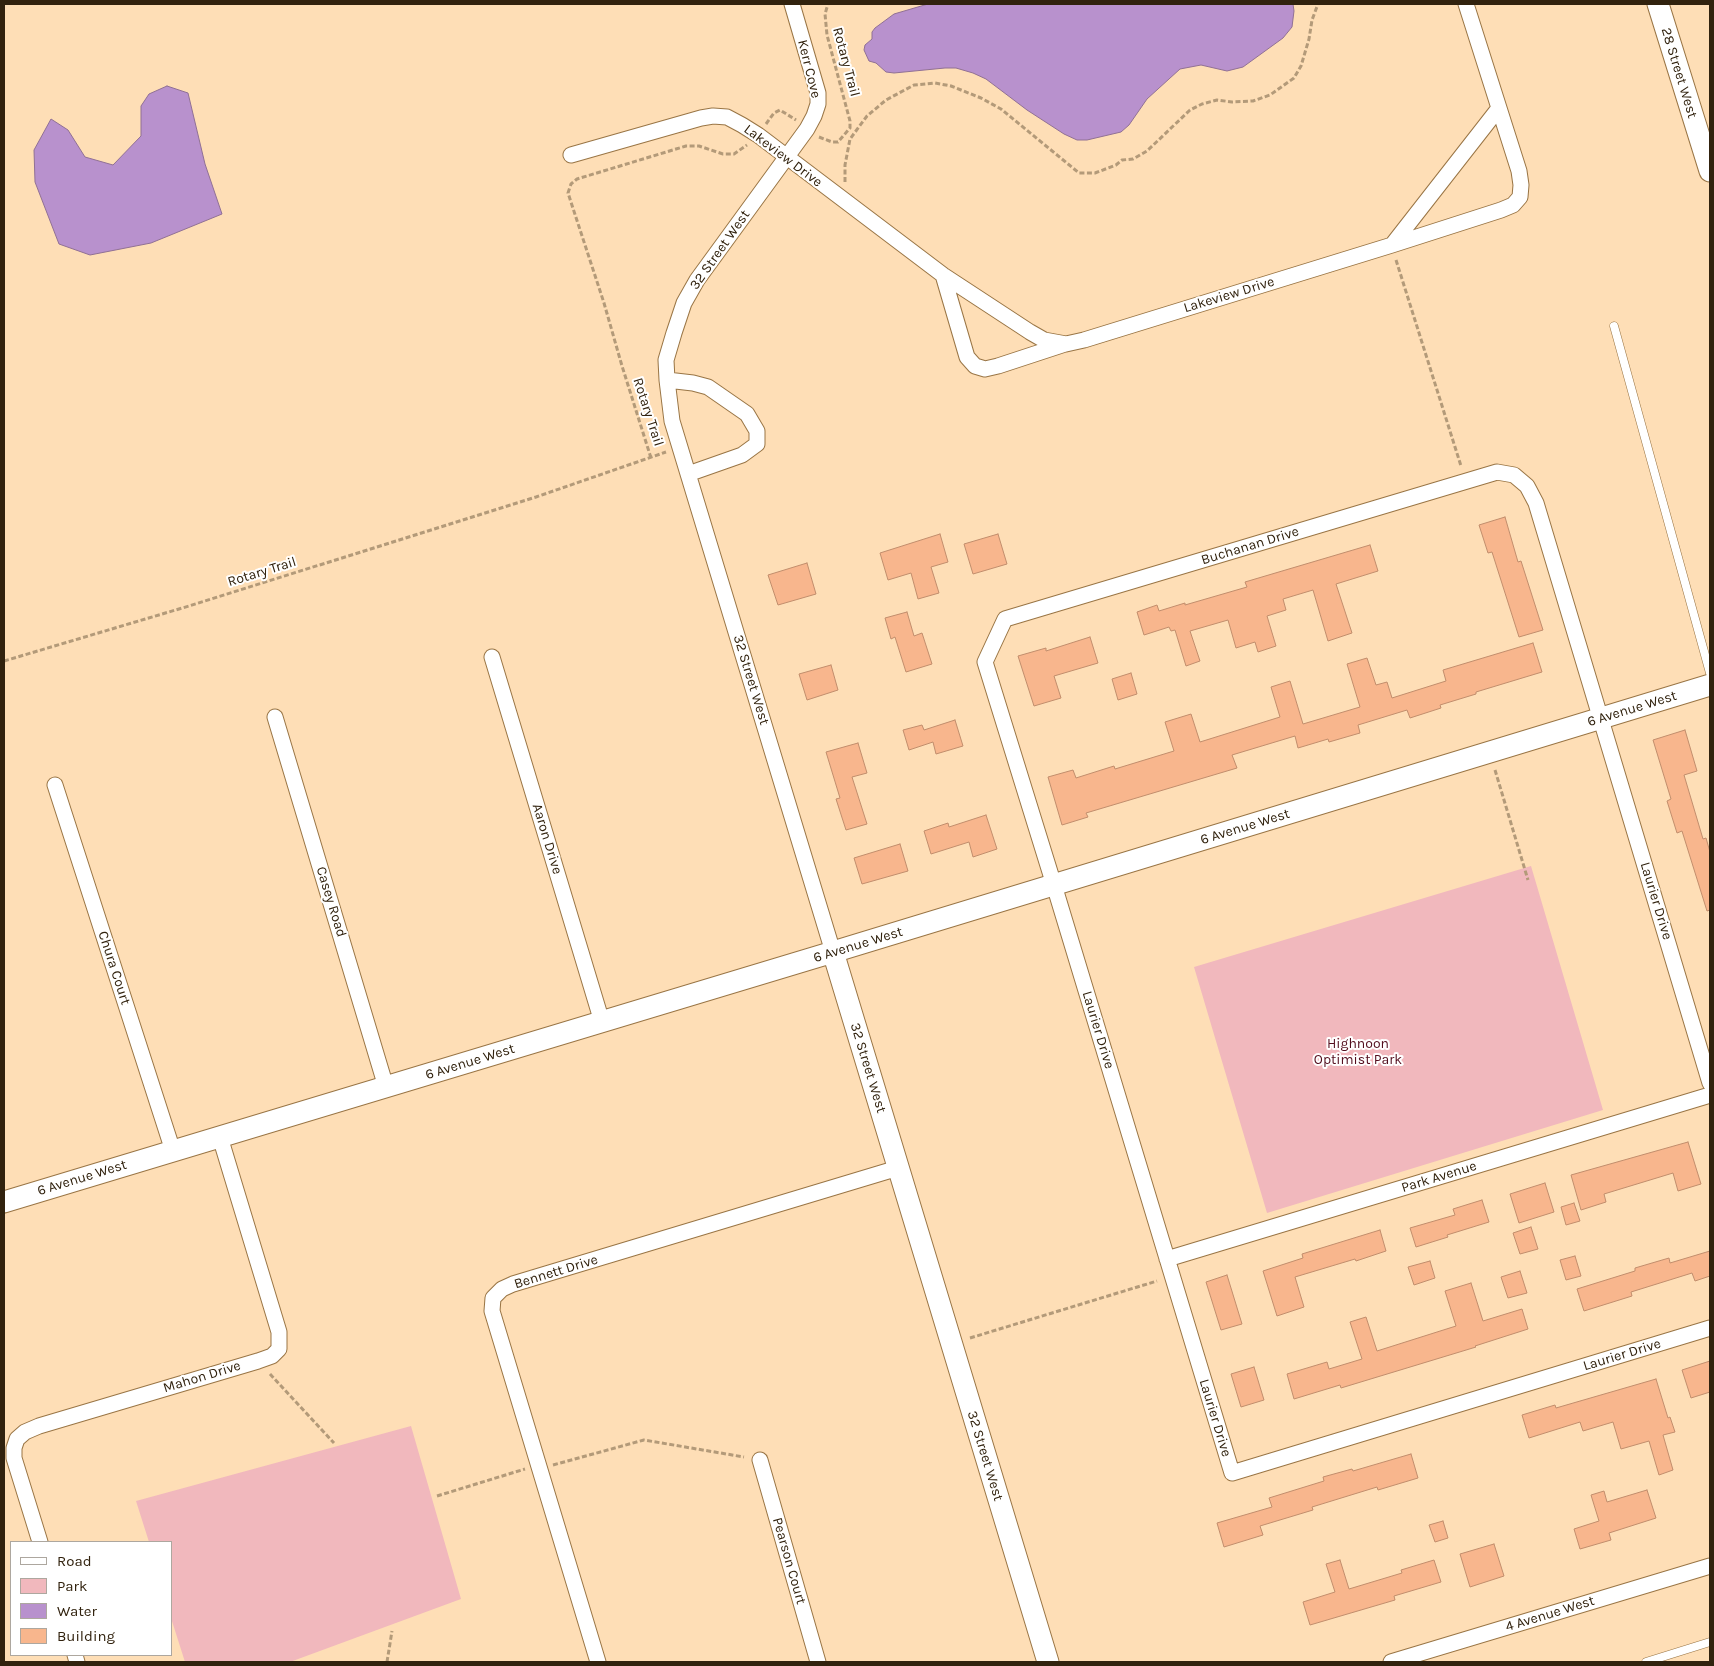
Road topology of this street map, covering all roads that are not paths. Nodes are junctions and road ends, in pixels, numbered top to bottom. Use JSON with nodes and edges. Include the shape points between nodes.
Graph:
{"nodes":[{"id":1,"x":792,"y":4,"type":"edge"},
{"id":2,"x":1466,"y":4,"type":"edge"},
{"id":3,"x":1658,"y":4,"type":"edge"},
{"id":4,"x":1499,"y":108,"type":"junction"},
{"id":5,"x":571,"y":155,"type":"dead end"},
{"id":6,"x":787,"y":157,"type":"junction"},
{"id":7,"x":1710,"y":171,"type":"edge"},
{"id":8,"x":1392,"y":245,"type":"junction"},
{"id":9,"x":943,"y":275,"type":"junction"},
{"id":10,"x":1614,"y":326,"type":"dead end"},
{"id":11,"x":1066,"y":344,"type":"junction"},
{"id":12,"x":667,"y":380,"type":"junction"},
{"id":13,"x":688,"y":474,"type":"junction"},
{"id":14,"x":492,"y":657,"type":"dead end"},
{"id":15,"x":1710,"y":672,"type":"edge"},
{"id":16,"x":1710,"y":685,"type":"edge"},
{"id":17,"x":275,"y":717,"type":"dead end"},
{"id":18,"x":1602,"y":718,"type":"junction"},
{"id":19,"x":55,"y":785,"type":"dead end"},
{"id":20,"x":1054,"y":885,"type":"junction"},
{"id":21,"x":833,"y":952,"type":"junction"},
{"id":22,"x":602,"y":1022,"type":"junction"},
{"id":23,"x":1710,"y":1083,"type":"edge"},
{"id":24,"x":386,"y":1087,"type":"junction"},
{"id":25,"x":1710,"y":1095,"type":"edge"},
{"id":26,"x":220,"y":1137,"type":"junction"},
{"id":27,"x":173,"y":1151,"type":"junction"},
{"id":28,"x":898,"y":1168,"type":"junction"},
{"id":29,"x":4,"y":1202,"type":"edge"},
{"id":30,"x":1167,"y":1259,"type":"junction"},
{"id":31,"x":1710,"y":1328,"type":"edge"},
{"id":32,"x":760,"y":1460,"type":"road end"},
{"id":33,"x":40,"y":1541,"type":"edge"},
{"id":34,"x":1710,"y":1566,"type":"edge"},
{"id":35,"x":1710,"y":1642,"type":"edge"},
{"id":36,"x":598,"y":1662,"type":"edge"},
{"id":37,"x":818,"y":1662,"type":"edge"},
{"id":38,"x":1048,"y":1662,"type":"edge"},
{"id":39,"x":1391,"y":1662,"type":"edge"},
{"id":40,"x":1646,"y":1662,"type":"edge"}],
"edges":[{"from":1,"to":6,"type":"street","name":"Kerr Cove","via":[[818,93],[818,104],[807,128]]},
{"from":2,"to":4,"type":"street","name":"Lakeview Drive"},
{"from":3,"to":7,"type":"street","name":"28 Street West"},
{"from":4,"to":8,"type":"street"},
{"from":4,"to":8,"type":"street","name":"Lakeview Drive","via":[[1519,171],[1520,197],[1513,205],[1501,210]]},
{"from":5,"to":6,"type":"street","name":"Lakeview Drive","via":[[713,116],[742,125]]},
{"from":6,"to":9,"type":"street","name":"Lakeview Drive"},
{"from":6,"to":12,"type":"street","name":"32 Street West","via":[[709,262],[684,303],[666,360]]},
{"from":8,"to":11,"type":"street","name":"Lakeview Drive"},
{"from":9,"to":11,"type":"street","name":"Lakeview Drive","via":[[1044,340]]},
{"from":9,"to":11,"type":"street","name":"Lakeview Drive","via":[[967,357],[975,366],[985,369],[998,366]]},
{"from":10,"to":15,"type":"lane"},
{"from":12,"to":13,"type":"street","name":"32 Street West","via":[[672,421]]},
{"from":12,"to":13,"type":"street","via":[[708,387],[747,414],[758,431],[757,444],[742,456]]},
{"from":13,"to":21,"type":"street","name":"32 Street West"},
{"from":14,"to":22,"type":"street","name":"Aaron Drive"},
{"from":16,"to":18,"type":"street","name":"6 Avenue West"},
{"from":17,"to":24,"type":"street","name":"Casey Road"},
{"from":18,"to":20,"type":"street","name":"6 Avenue West"},
{"from":18,"to":20,"type":"street","name":"Buchanan Drive","via":[[1536,503],[1528,486],[1514,475],[1497,472],[1005,619],[984,662]]},
{"from":18,"to":23,"type":"street","name":"Laurier Drive"},
{"from":19,"to":27,"type":"street","name":"Chura Court"},
{"from":20,"to":21,"type":"street","name":"6 Avenue West"},
{"from":20,"to":30,"type":"street","name":"Laurier Drive"},
{"from":21,"to":22,"type":"street","name":"6 Avenue West"},
{"from":21,"to":28,"type":"street","name":"32 Street West"},
{"from":22,"to":24,"type":"street","name":"6 Avenue West"},
{"from":24,"to":26,"type":"street","name":"6 Avenue West"},
{"from":25,"to":30,"type":"street","name":"Park Avenue"},
{"from":26,"to":27,"type":"street","name":"6 Avenue West"},
{"from":26,"to":33,"type":"street","name":"Mahon Drive","via":[[279,1332],[279,1349],[272,1356],[25,1432],[17,1439],[14,1458]]},
{"from":27,"to":29,"type":"street","name":"6 Avenue West"},
{"from":28,"to":36,"type":"street","name":"Bennett Drive","via":[[502,1289],[493,1298],[492,1311]]},
{"from":28,"to":38,"type":"street","name":"32 Street West"},
{"from":30,"to":31,"type":"street","name":"Laurier Drive","via":[[1232,1473]]},
{"from":32,"to":37,"type":"street","name":"Pearson Court"},
{"from":34,"to":39,"type":"street","name":"4 Avenue West","via":[[1427,1654]]},
{"from":35,"to":40,"type":"lane"}]}
